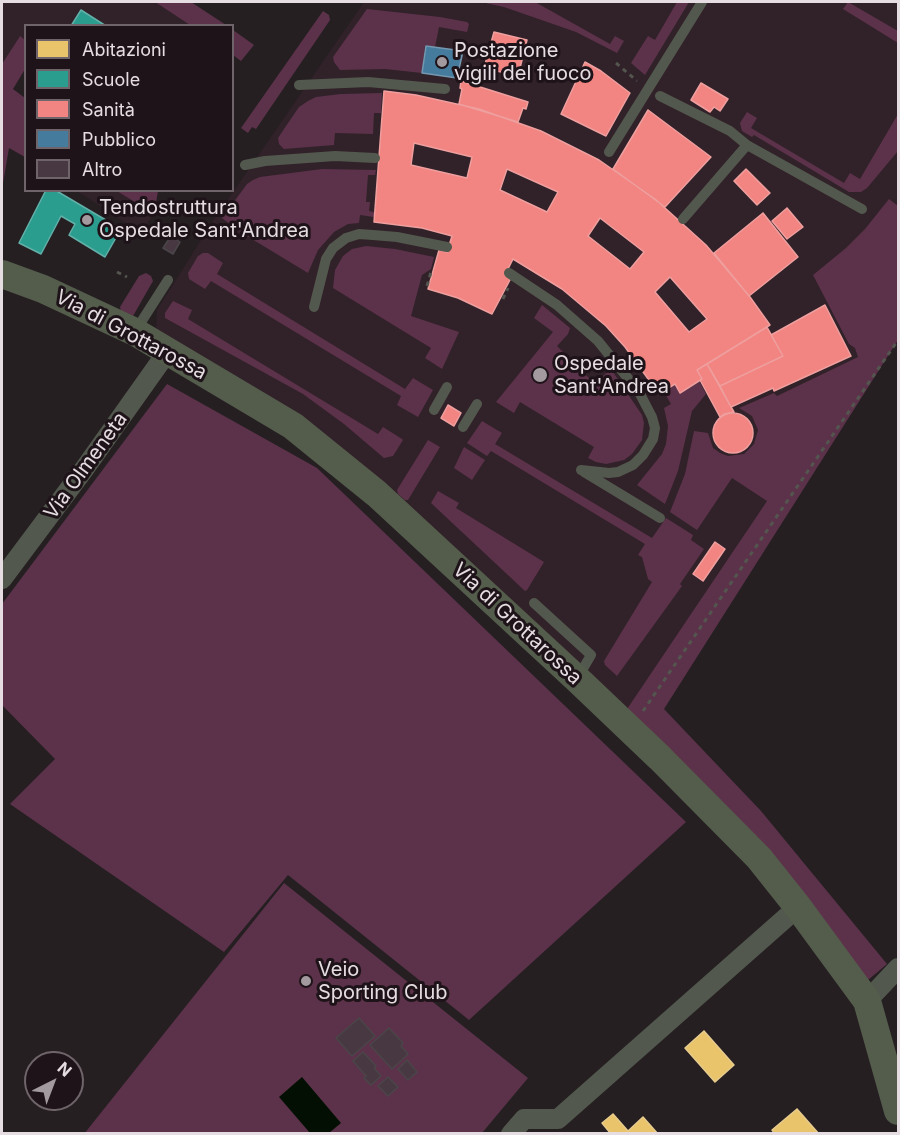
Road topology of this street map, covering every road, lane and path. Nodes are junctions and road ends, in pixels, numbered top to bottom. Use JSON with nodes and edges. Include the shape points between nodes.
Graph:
{"nodes":[{"id":1,"x":702,"y":2,"type":"edge"},
{"id":2,"x":616,"y":63,"type":"dead end"},
{"id":3,"x":639,"y":82,"type":"dead end"},
{"id":4,"x":299,"y":85,"type":"dead end"},
{"id":5,"x":445,"y":89,"type":"dead end"},
{"id":6,"x":660,"y":96,"type":"dead end"},
{"id":7,"x":747,"y":145,"type":"junction"},
{"id":8,"x":609,"y":152,"type":"dead end"},
{"id":9,"x":375,"y":158,"type":"dead end"},
{"id":10,"x":245,"y":165,"type":"dead end"},
{"id":11,"x":862,"y":209,"type":"dead end"},
{"id":12,"x":683,"y":219,"type":"dead end"},
{"id":13,"x":447,"y":247,"type":"dead end"},
{"id":14,"x":117,"y":272,"type":"dead end"},
{"id":15,"x":431,"y":272,"type":"dead end"},
{"id":16,"x":509,"y":273,"type":"dead end"},
{"id":17,"x":2,"y":274,"type":"edge"},
{"id":18,"x":127,"y":277,"type":"dead end"},
{"id":19,"x":168,"y":280,"type":"dead end"},
{"id":20,"x":427,"y":285,"type":"dead end"},
{"id":21,"x":314,"y":307,"type":"dead end"},
{"id":22,"x":135,"y":332,"type":"junction"},
{"id":23,"x":898,"y":340,"type":"edge"},
{"id":24,"x":168,"y":351,"type":"junction"},
{"id":25,"x":447,"y":387,"type":"dead end"},
{"id":26,"x":477,"y":404,"type":"dead end"},
{"id":27,"x":434,"y":410,"type":"dead end"},
{"id":28,"x":463,"y":427,"type":"dead end"},
{"id":29,"x":660,"y":518,"type":"dead end"},
{"id":30,"x":2,"y":579,"type":"edge"},
{"id":31,"x":534,"y":603,"type":"dead end"},
{"id":32,"x":577,"y":679,"type":"junction"},
{"id":33,"x":630,"y":730,"type":"junction"},
{"id":34,"x":798,"y":907,"type":"junction"},
{"id":35,"x":898,"y":968,"type":"edge"},
{"id":36,"x":867,"y":1001,"type":"junction"},
{"id":37,"x":898,"y":1111,"type":"edge"},
{"id":38,"x":511,"y":1134,"type":"edge"}],
"edges":[{"from":1,"to":8,"type":"lane"},
{"from":2,"to":3,"type":"path"},
{"from":4,"to":5,"type":"lane","via":[[368,82]]},
{"from":6,"to":7,"type":"lane","via":[[730,131]]},
{"from":7,"to":11,"type":"lane"},
{"from":7,"to":12,"type":"lane"},
{"from":9,"to":10,"type":"lane","via":[[335,156]]},
{"from":13,"to":21,"type":"lane","via":[[367,234],[346,238],[326,259]]},
{"from":14,"to":18,"type":"path"},
{"from":15,"to":20,"type":"path"},
{"from":16,"to":29,"type":"lane","via":[[557,305],[598,341],[639,392],[654,428],[653,439],[643,455],[618,472],[581,470]]},
{"from":17,"to":22,"type":"street","name":"Via di Grottarossa"},
{"from":19,"to":22,"type":"lane"},
{"from":22,"to":24,"type":"street","name":"Via di Grottarossa"},
{"from":23,"to":33,"type":"path"},
{"from":24,"to":30,"type":"street","name":"Via Olmeneta"},
{"from":24,"to":32,"type":"street","name":"Via di Grottarossa","via":[[293,426],[352,472]]},
{"from":25,"to":27,"type":"lane"},
{"from":26,"to":28,"type":"lane"},
{"from":31,"to":32,"type":"lane","via":[[591,655]]},
{"from":32,"to":33,"type":"street","name":"Via di Grottarossa"},
{"from":33,"to":34,"type":"street","name":"Via di Grottarossa","via":[[759,858]]},
{"from":34,"to":36,"type":"street","name":"Via di Grottarossa"},
{"from":34,"to":38,"type":"street","via":[[558,1119],[524,1119]]},
{"from":35,"to":36,"type":"street"},
{"from":36,"to":37,"type":"street","name":"Via di Grottarossa"}]}
